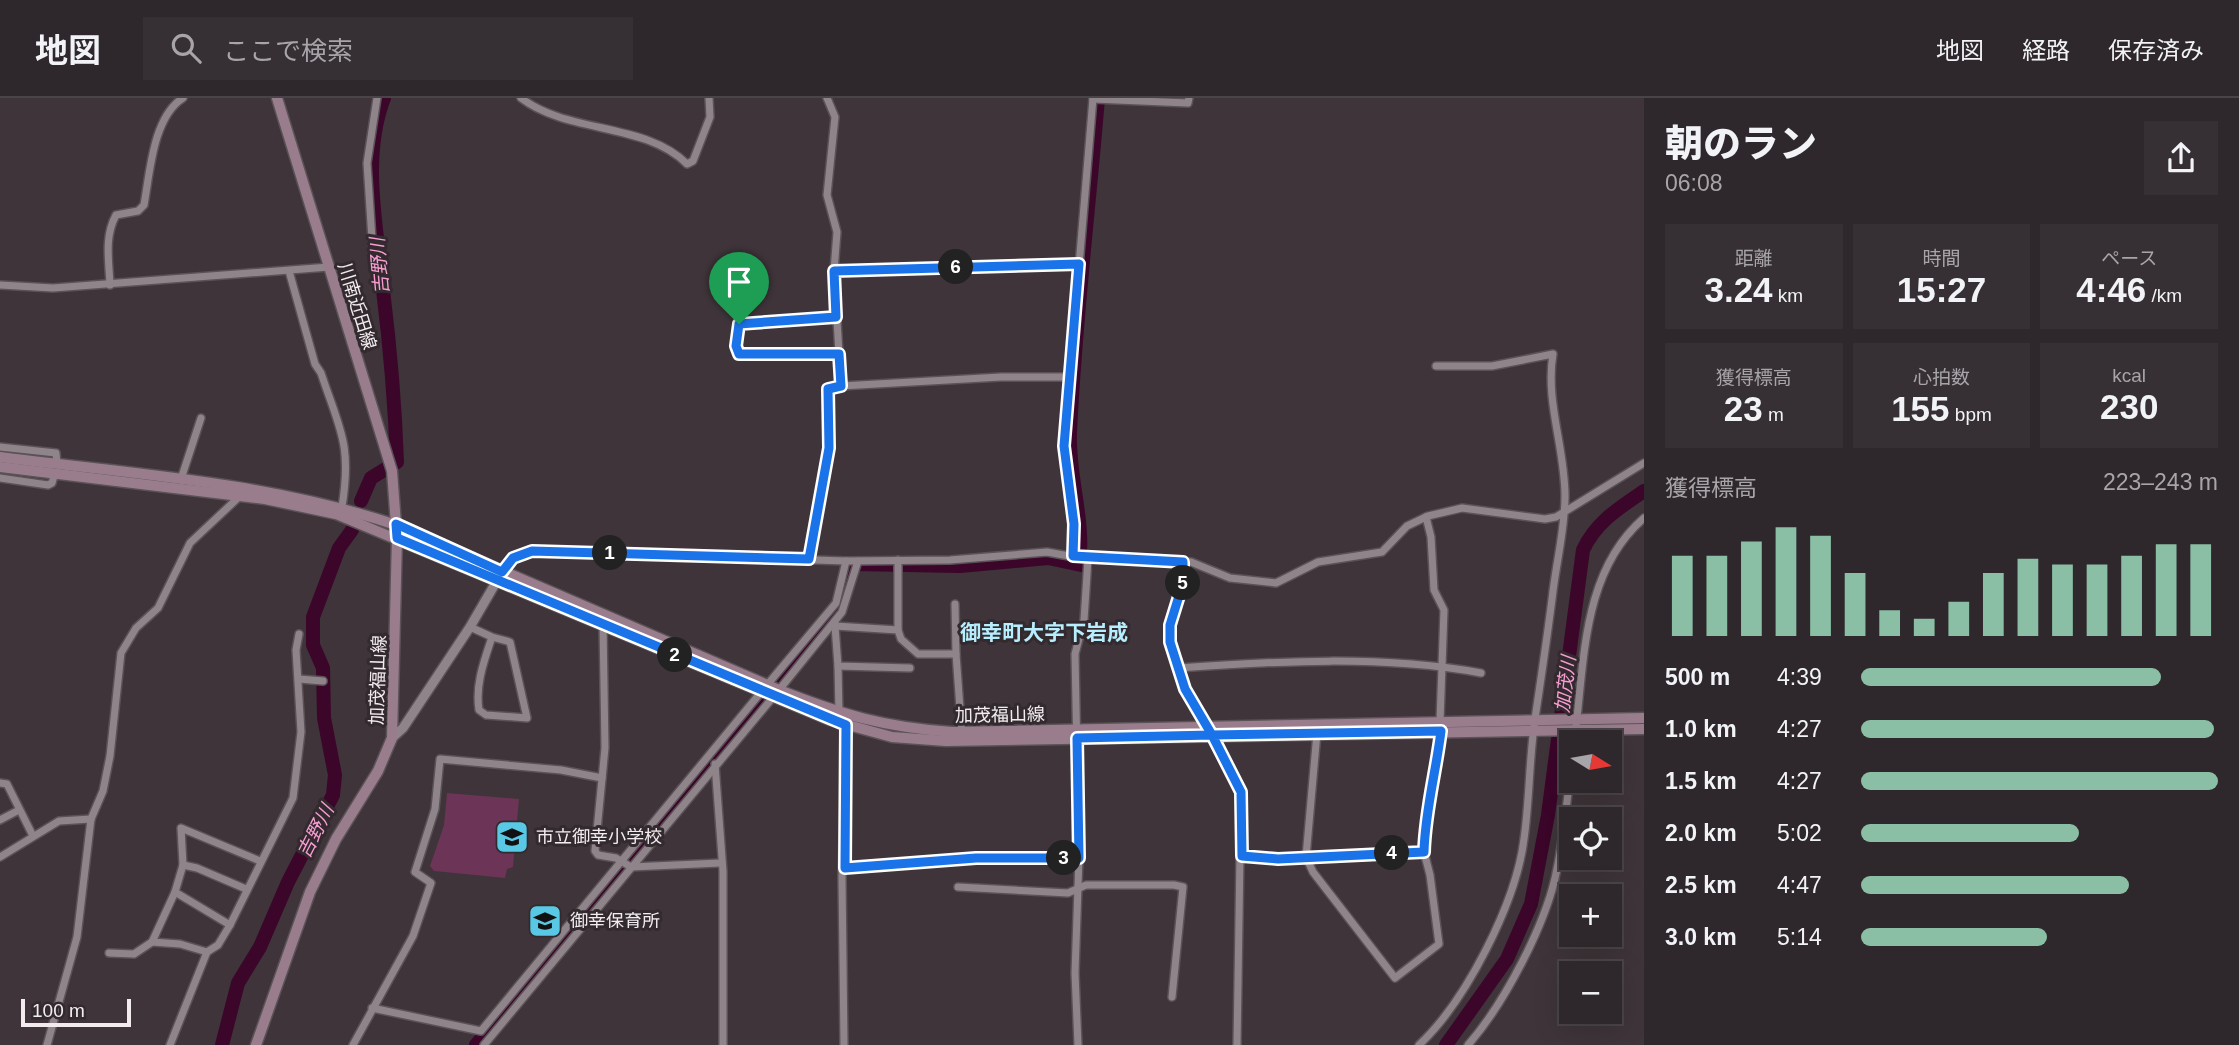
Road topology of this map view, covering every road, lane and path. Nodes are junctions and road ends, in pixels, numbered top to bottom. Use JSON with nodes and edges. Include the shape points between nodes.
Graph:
{"nodes":[{"id":1,"x":183,"y":98,"type":"edge"},
{"id":2,"x":276,"y":98,"type":"edge"},
{"id":3,"x":377,"y":98,"type":"edge"},
{"id":4,"x":521,"y":98,"type":"edge"},
{"id":5,"x":709,"y":98,"type":"edge"},
{"id":6,"x":827,"y":98,"type":"edge"},
{"id":7,"x":1189,"y":98,"type":"edge"},
{"id":8,"x":1093,"y":99,"type":"edge"},
{"id":9,"x":1079,"y":264,"type":"junction"},
{"id":10,"x":328,"y":267,"type":"junction"},
{"id":11,"x":374,"y":270,"type":"dead end"},
{"id":12,"x":289,"y":271,"type":"junction"},
{"id":13,"x":834,"y":271,"type":"junction"},
{"id":14,"x":0,"y":285,"type":"edge"},
{"id":15,"x":110,"y":285,"type":"junction"},
{"id":16,"x":836,"y":317,"type":"junction"},
{"id":17,"x":839,"y":354,"type":"junction"},
{"id":18,"x":1436,"y":366,"type":"dead end"},
{"id":19,"x":1070,"y":377,"type":"junction"},
{"id":20,"x":841,"y":386,"type":"junction"},
{"id":21,"x":201,"y":418,"type":"dead end"},
{"id":22,"x":0,"y":447,"type":"edge"},
{"id":23,"x":0,"y":457,"type":"edge"},
{"id":24,"x":1644,"y":463,"type":"edge"},
{"id":25,"x":0,"y":467,"type":"edge"},
{"id":26,"x":56,"y":469,"type":"junction"},
{"id":27,"x":0,"y":478,"type":"edge"},
{"id":28,"x":181,"y":479,"type":"junction"},
{"id":29,"x":240,"y":496,"type":"junction"},
{"id":30,"x":342,"y":507,"type":"junction"},
{"id":31,"x":1564,"y":513,"type":"junction"},
{"id":32,"x":1426,"y":517,"type":"junction"},
{"id":33,"x":1644,"y":518,"type":"edge"},
{"id":34,"x":396,"y":524,"type":"junction"},
{"id":35,"x":397,"y":538,"type":"junction"},
{"id":36,"x":1080,"y":558,"type":"junction"},
{"id":37,"x":809,"y":559,"type":"junction"},
{"id":38,"x":846,"y":561,"type":"junction"},
{"id":39,"x":1183,"y":562,"type":"junction"},
{"id":40,"x":857,"y":563,"type":"junction"},
{"id":41,"x":898,"y":563,"type":"junction"},
{"id":42,"x":499,"y":576,"type":"junction"},
{"id":43,"x":955,"y":604,"type":"dead end"},
{"id":44,"x":832,"y":620,"type":"junction"},
{"id":45,"x":603,"y":624,"type":"junction"},
{"id":46,"x":470,"y":627,"type":"junction"},
{"id":47,"x":898,"y":629,"type":"junction"},
{"id":48,"x":299,"y":634,"type":"dead end"},
{"id":49,"x":492,"y":637,"type":"junction"},
{"id":50,"x":956,"y":653,"type":"junction"},
{"id":51,"x":838,"y":666,"type":"junction"},
{"id":52,"x":1442,"y":666,"type":"junction"},
{"id":53,"x":910,"y":668,"type":"dead end"},
{"id":54,"x":1178,"y":668,"type":"junction"},
{"id":55,"x":1481,"y":673,"type":"dead end"},
{"id":56,"x":299,"y":679,"type":"junction"},
{"id":57,"x":323,"y":681,"type":"dead end"},
{"id":58,"x":771,"y":690,"type":"junction"},
{"id":59,"x":839,"y":713,"type":"junction"},
{"id":60,"x":1644,"y":718,"type":"edge"},
{"id":61,"x":1538,"y":719,"type":"junction"},
{"id":62,"x":1576,"y":724,"type":"junction"},
{"id":63,"x":846,"y":725,"type":"junction"},
{"id":64,"x":1441,"y":726,"type":"junction"},
{"id":65,"x":1644,"y":729,"type":"edge"},
{"id":66,"x":1537,"y":730,"type":"junction"},
{"id":67,"x":1575,"y":730,"type":"edge"},
{"id":68,"x":1210,"y":731,"type":"junction"},
{"id":69,"x":1317,"y":733,"type":"junction"},
{"id":70,"x":1077,"y":734,"type":"junction"},
{"id":71,"x":962,"y":736,"type":"junction"},
{"id":72,"x":392,"y":738,"type":"junction"},
{"id":73,"x":715,"y":764,"type":"junction"},
{"id":74,"x":602,"y":778,"type":"junction"},
{"id":75,"x":0,"y":783,"type":"edge"},
{"id":76,"x":1568,"y":793,"type":"edge"},
{"id":77,"x":19,"y":810,"type":"junction"},
{"id":78,"x":91,"y":819,"type":"junction"},
{"id":79,"x":0,"y":820,"type":"edge"},
{"id":80,"x":33,"y":836,"type":"junction"},
{"id":81,"x":1424,"y":852,"type":"junction"},
{"id":82,"x":0,"y":856,"type":"edge"},
{"id":83,"x":1242,"y":856,"type":"junction"},
{"id":84,"x":1306,"y":857,"type":"junction"},
{"id":85,"x":1079,"y":858,"type":"junction"},
{"id":86,"x":260,"y":861,"type":"junction"},
{"id":87,"x":720,"y":863,"type":"junction"},
{"id":88,"x":626,"y":864,"type":"junction"},
{"id":89,"x":183,"y":865,"type":"junction"},
{"id":90,"x":845,"y":868,"type":"junction"},
{"id":91,"x":958,"y":887,"type":"dead end"},
{"id":92,"x":246,"y":889,"type":"junction"},
{"id":93,"x":1077,"y":889,"type":"junction"},
{"id":94,"x":175,"y":892,"type":"junction"},
{"id":95,"x":230,"y":925,"type":"junction"},
{"id":96,"x":152,"y":942,"type":"junction"},
{"id":97,"x":206,"y":952,"type":"junction"},
{"id":98,"x":109,"y":953,"type":"dead end"},
{"id":99,"x":1172,"y":997,"type":"dead end"},
{"id":100,"x":372,"y":1009,"type":"junction"},
{"id":101,"x":1471,"y":1043,"type":"edge"},
{"id":102,"x":47,"y":1045,"type":"edge"},
{"id":103,"x":170,"y":1045,"type":"edge"},
{"id":104,"x":256,"y":1045,"type":"edge"},
{"id":105,"x":353,"y":1045,"type":"edge"},
{"id":106,"x":484,"y":1045,"type":"edge"},
{"id":107,"x":723,"y":1045,"type":"edge"},
{"id":108,"x":844,"y":1045,"type":"edge"},
{"id":109,"x":1078,"y":1045,"type":"edge"},
{"id":110,"x":1237,"y":1045,"type":"edge"},
{"id":111,"x":1419,"y":1045,"type":"edge"}],
"edges":[{"from":1,"to":15,"type":"street","via":[[168,110],[144,205],[138,212],[116,215],[112,222]]},
{"from":2,"to":10,"type":"main road","name":"川南近田線"},
{"from":3,"to":11,"type":"street","via":[[366,163]]},
{"from":4,"to":5,"type":"street","via":[[536,109],[648,139],[687,164],[693,161],[710,117]]},
{"from":6,"to":13,"type":"street","via":[[835,117],[827,195],[837,232]]},
{"from":7,"to":8,"type":"street","via":[[1188,103]]},
{"from":8,"to":9,"type":"street"},
{"from":9,"to":13,"type":"street"},
{"from":9,"to":19,"type":"street"},
{"from":10,"to":12,"type":"street"},
{"from":10,"to":34,"type":"main road","name":"川南近田線","via":[[391,467]]},
{"from":12,"to":15,"type":"street"},
{"from":12,"to":30,"type":"street","via":[[315,364],[345,442],[348,470]]},
{"from":13,"to":16,"type":"street"},
{"from":14,"to":15,"type":"street"},
{"from":16,"to":17,"type":"street"},
{"from":16,"to":17,"type":"street","via":[[739,324],[736,346],[739,354]]},
{"from":17,"to":20,"type":"street"},
{"from":18,"to":31,"type":"street","via":[[1492,366],[1553,354],[1549,385],[1559,435]]},
{"from":19,"to":20,"type":"street"},
{"from":19,"to":36,"type":"street","via":[[1064,446]]},
{"from":20,"to":37,"type":"street","via":[[828,389],[829,448]]},
{"from":21,"to":28,"type":"street"},
{"from":22,"to":26,"type":"street","via":[[56,453]]},
{"from":23,"to":26,"type":"main road","name":"加茂福山線"},
{"from":24,"to":31,"type":"street"},
{"from":25,"to":26,"type":"main road","name":"加茂福山線"},
{"from":26,"to":27,"type":"street","via":[[48,485]]},
{"from":26,"to":28,"type":"main road","name":"加茂福山線"},
{"from":26,"to":29,"type":"main road","name":"加茂福山線"},
{"from":28,"to":30,"type":"main road","name":"加茂福山線"},
{"from":29,"to":35,"type":"main road","name":"加茂福山線","via":[[324,510]]},
{"from":29,"to":78,"type":"street","via":[[190,543],[158,608],[136,628],[121,653],[110,756]]},
{"from":30,"to":34,"type":"main road","name":"加茂福山線"},
{"from":31,"to":32,"type":"street","via":[[1545,519],[1474,507]]},
{"from":31,"to":61,"type":"street"},
{"from":32,"to":39,"type":"street","via":[[1407,526],[1382,552],[1318,562],[1276,583],[1230,578]]},
{"from":32,"to":52,"type":"street","via":[[1432,537],[1434,590],[1444,610]]},
{"from":33,"to":62,"type":"street","via":[[1609,561],[1592,607]]},
{"from":34,"to":35,"type":"main road","name":"加茂福山線"},
{"from":34,"to":42,"type":"main road","name":"加茂福山線"},
{"from":35,"to":42,"type":"main road","name":"加茂福山線"},
{"from":35,"to":72,"type":"main road","name":"加茂福山線"},
{"from":36,"to":39,"type":"street"},
{"from":36,"to":41,"type":"street","via":[[1047,552]]},
{"from":36,"to":70,"type":"street","via":[[1088,594],[1075,654]]},
{"from":37,"to":38,"type":"street"},
{"from":37,"to":42,"type":"street","via":[[532,551],[513,558]]},
{"from":38,"to":40,"type":"street"},
{"from":38,"to":44,"type":"street"},
{"from":39,"to":54,"type":"street","via":[[1180,599],[1170,625]]},
{"from":40,"to":41,"type":"street"},
{"from":40,"to":44,"type":"street","via":[[842,612]]},
{"from":41,"to":47,"type":"street"},
{"from":42,"to":45,"type":"main road","name":"加茂福山線"},
{"from":42,"to":46,"type":"street"},
{"from":42,"to":58,"type":"main road","name":"加茂福山線"},
{"from":43,"to":50,"type":"street"},
{"from":44,"to":47,"type":"street"},
{"from":44,"to":51,"type":"street"},
{"from":44,"to":58,"type":"street"},
{"from":44,"to":58,"type":"street"},
{"from":45,"to":58,"type":"main road","name":"加茂福山線"},
{"from":45,"to":74,"type":"street"},
{"from":46,"to":49,"type":"street"},
{"from":46,"to":72,"type":"street"},
{"from":47,"to":50,"type":"street","via":[[901,639],[918,654]]},
{"from":48,"to":56,"type":"street"},
{"from":49,"to":49,"type":"street","via":[[481,668],[479,710],[486,715],[527,718],[510,642]]},
{"from":50,"to":71,"type":"street"},
{"from":51,"to":53,"type":"street"},
{"from":51,"to":59,"type":"street"},
{"from":52,"to":54,"type":"street","via":[[1375,662]]},
{"from":52,"to":55,"type":"street"},
{"from":52,"to":64,"type":"street"},
{"from":54,"to":68,"type":"street"},
{"from":56,"to":57,"type":"street"},
{"from":56,"to":86,"type":"street","via":[[297,780],[293,798]]},
{"from":58,"to":59,"type":"main road","name":"加茂福山線"},
{"from":58,"to":63,"type":"main road","name":"加茂福山線"},
{"from":58,"to":73,"type":"street"},
{"from":58,"to":88,"type":"street"},
{"from":59,"to":63,"type":"street"},
{"from":59,"to":71,"type":"main road","name":"加茂福山線","via":[[898,729]]},
{"from":60,"to":62,"type":"main road","name":"加茂福山線"},
{"from":61,"to":62,"type":"main road","name":"加茂福山線"},
{"from":61,"to":64,"type":"main road","name":"加茂福山線"},
{"from":61,"to":66,"type":"street"},
{"from":62,"to":65,"type":"main road","name":"加茂福山線"},
{"from":62,"to":66,"type":"main road","name":"加茂福山線"},
{"from":62,"to":67,"type":"street"},
{"from":63,"to":71,"type":"main road","name":"加茂福山線","via":[[892,737]]},
{"from":63,"to":90,"type":"street"},
{"from":64,"to":66,"type":"main road","name":"加茂福山線"},
{"from":64,"to":68,"type":"main road","name":"加茂福山線"},
{"from":64,"to":69,"type":"main road","name":"加茂福山線"},
{"from":64,"to":81,"type":"street","via":[[1432,801],[1425,818]]},
{"from":66,"to":111,"type":"street","via":[[1524,840],[1502,919],[1475,968]]},
{"from":68,"to":69,"type":"main road","name":"加茂福山線"},
{"from":68,"to":70,"type":"main road","name":"加茂福山線"},
{"from":68,"to":83,"type":"street","via":[[1241,792]]},
{"from":69,"to":84,"type":"street"},
{"from":70,"to":71,"type":"main road","name":"加茂福山線"},
{"from":70,"to":85,"type":"street"},
{"from":72,"to":104,"type":"main road","name":"加茂福山線","via":[[310,892]]},
{"from":73,"to":87,"type":"street"},
{"from":73,"to":88,"type":"street"},
{"from":74,"to":88,"type":"street","via":[[595,851]]},
{"from":74,"to":100,"type":"street","via":[[440,760],[435,809],[415,872],[431,883],[413,936]]},
{"from":75,"to":77,"type":"street","via":[[7,784]]},
{"from":76,"to":101,"type":"street","via":[[1557,871],[1537,931]]},
{"from":77,"to":79,"type":"street"},
{"from":77,"to":80,"type":"street"},
{"from":78,"to":80,"type":"street","via":[[59,821]]},
{"from":78,"to":102,"type":"street","via":[[77,937]]},
{"from":80,"to":82,"type":"street"},
{"from":81,"to":84,"type":"street"},
{"from":81,"to":84,"type":"street","via":[[1439,944],[1395,978]]},
{"from":83,"to":84,"type":"street"},
{"from":83,"to":110,"type":"street"},
{"from":85,"to":90,"type":"street","via":[[976,858]]},
{"from":85,"to":93,"type":"street"},
{"from":86,"to":89,"type":"street","via":[[181,828]]},
{"from":86,"to":92,"type":"street"},
{"from":87,"to":88,"type":"street"},
{"from":87,"to":107,"type":"street"},
{"from":88,"to":100,"type":"street","via":[[481,1031]]},
{"from":88,"to":106,"type":"street"},
{"from":89,"to":92,"type":"street"},
{"from":89,"to":94,"type":"street"},
{"from":90,"to":108,"type":"street"},
{"from":91,"to":93,"type":"street","via":[[1068,893]]},
{"from":92,"to":95,"type":"street"},
{"from":93,"to":99,"type":"street","via":[[1086,885],[1183,887]]},
{"from":93,"to":109,"type":"street","via":[[1074,973]]},
{"from":94,"to":95,"type":"street"},
{"from":94,"to":96,"type":"street"},
{"from":95,"to":97,"type":"street","via":[[218,945]]},
{"from":96,"to":97,"type":"street"},
{"from":96,"to":98,"type":"street","via":[[134,954]]},
{"from":97,"to":103,"type":"street"},
{"from":100,"to":105,"type":"street"}]}
